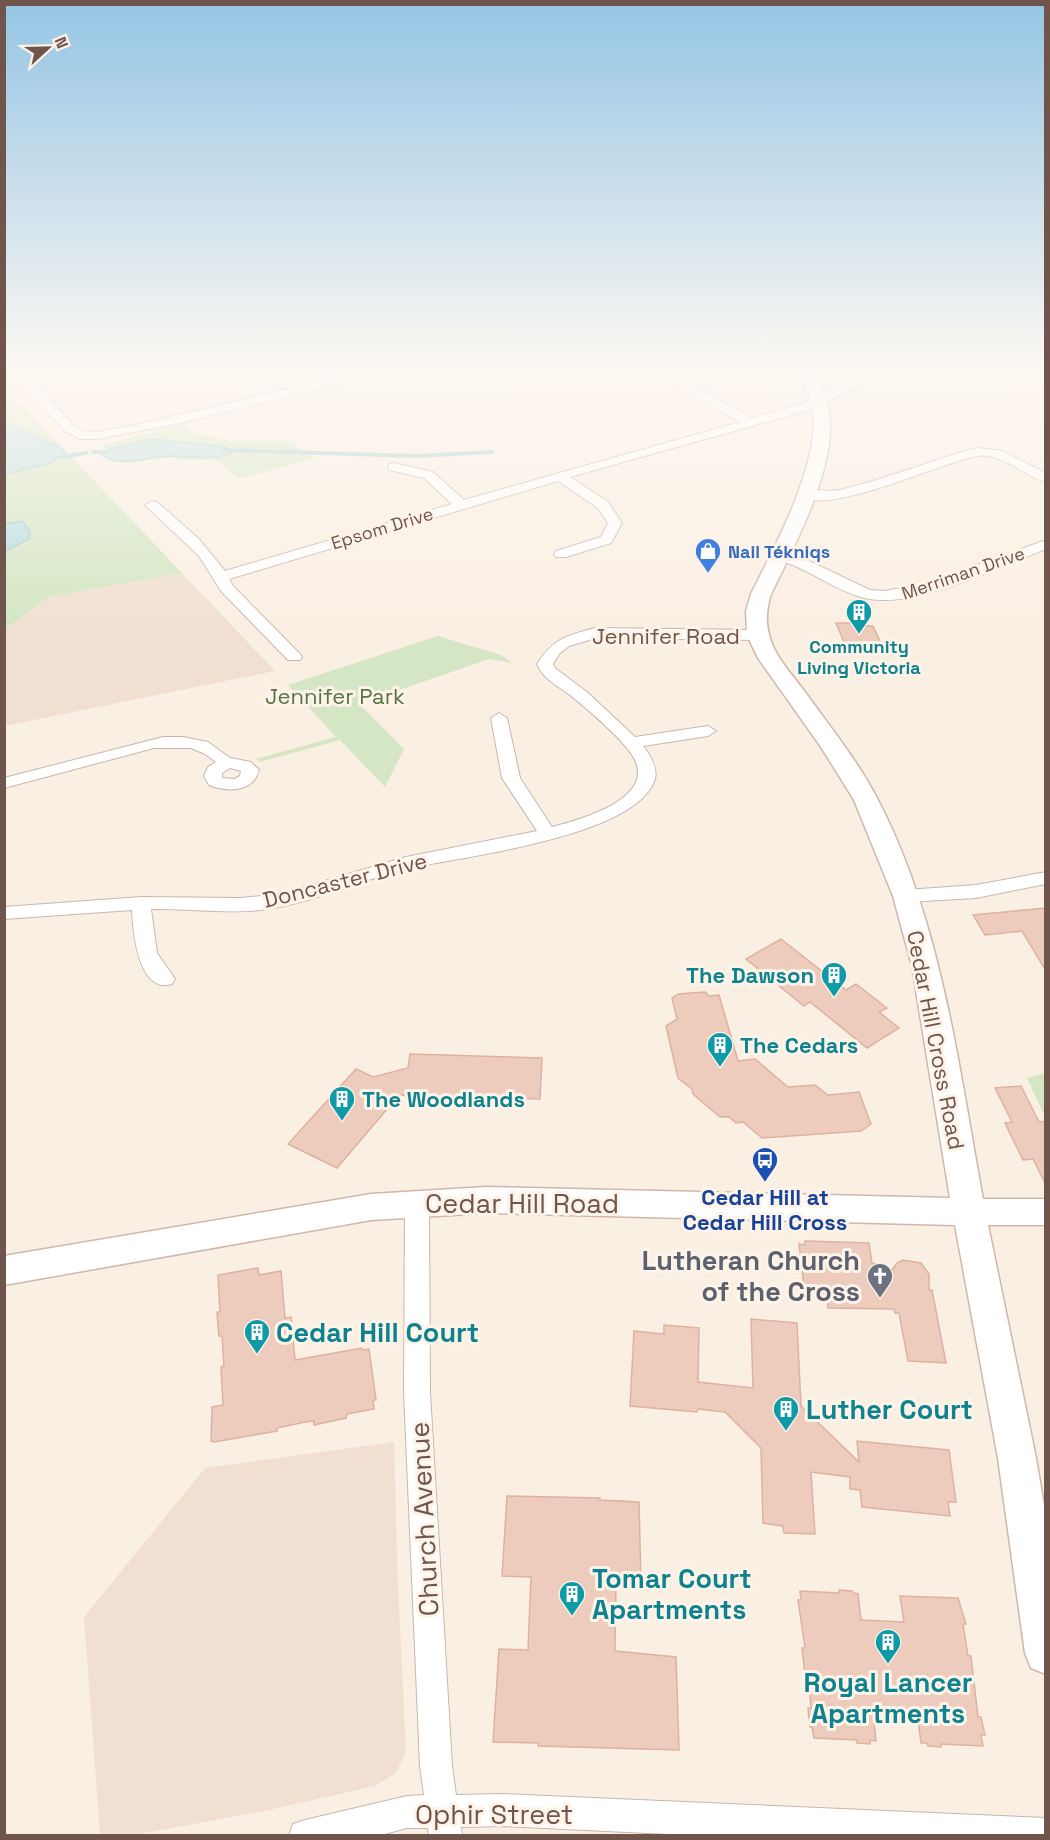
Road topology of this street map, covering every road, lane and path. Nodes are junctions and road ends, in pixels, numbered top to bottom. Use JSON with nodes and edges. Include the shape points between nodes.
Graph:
{"nodes":[{"id":1,"x":637,"y":454,"type":"edge"},
{"id":2,"x":817,"y":454,"type":"edge"},
{"id":3,"x":970,"y":454,"type":"edge"},
{"id":4,"x":997,"y":454,"type":"edge"},
{"id":5,"x":394,"y":467,"type":"dead end"},
{"id":6,"x":560,"y":476,"type":"junction"},
{"id":7,"x":1046,"y":478,"type":"edge"},
{"id":8,"x":807,"y":495,"type":"junction"},
{"id":9,"x":152,"y":505,"type":"dead end"},
{"id":10,"x":462,"y":505,"type":"junction"},
{"id":11,"x":1046,"y":544,"type":"edge"},
{"id":12,"x":561,"y":554,"type":"dead end"},
{"id":13,"x":780,"y":556,"type":"junction"},
{"id":14,"x":222,"y":576,"type":"junction"},
{"id":15,"x":758,"y":636,"type":"junction"},
{"id":16,"x":294,"y":657,"type":"dead end"},
{"id":17,"x":500,"y":718,"type":"dead end"},
{"id":18,"x":708,"y":731,"type":"dead end"},
{"id":19,"x":630,"y":743,"type":"junction"},
{"id":20,"x":226,"y":763,"type":"dead end"},
{"id":21,"x":4,"y":783,"type":"edge"},
{"id":22,"x":639,"y":795,"type":"joint"},
{"id":23,"x":548,"y":834,"type":"junction"},
{"id":24,"x":1046,"y":878,"type":"edge"},
{"id":25,"x":906,"y":896,"type":"junction"},
{"id":26,"x":141,"y":903,"type":"junction"},
{"id":27,"x":4,"y":913,"type":"edge"},
{"id":28,"x":165,"y":979,"type":"dead end"},
{"id":29,"x":417,"y":1202,"type":"junction"},
{"id":30,"x":969,"y":1212,"type":"junction"},
{"id":31,"x":1046,"y":1212,"type":"edge"},
{"id":32,"x":4,"y":1270,"type":"edge"},
{"id":33,"x":1046,"y":1653,"type":"edge"},
{"id":34,"x":443,"y":1823,"type":"edge"},
{"id":35,"x":1046,"y":1834,"type":"edge"},
{"id":36,"x":305,"y":1836,"type":"edge"}],
"edges":[{"from":1,"to":6,"type":"street","name":"Epsom Drive"},
{"from":2,"to":8,"type":"main road","name":"Cedar Hill Cross Road"},
{"from":3,"to":8,"type":"street","via":[[837,495]]},
{"from":4,"to":7,"type":"street"},
{"from":5,"to":10,"type":"street","via":[[428,475]]},
{"from":6,"to":10,"type":"street","name":"Epsom Drive"},
{"from":6,"to":12,"type":"street","via":[[603,505],[615,523],[606,540]]},
{"from":8,"to":13,"type":"main road","name":"Cedar Hill Cross Road"},
{"from":9,"to":14,"type":"street","via":[[179,528]]},
{"from":10,"to":14,"type":"street","name":"Epsom Drive"},
{"from":11,"to":13,"type":"street","name":"Merriman Drive","via":[[934,586],[892,597],[857,590],[795,559]]},
{"from":13,"to":15,"type":"main road","name":"Cedar Hill Cross Road","via":[[758,602]]},
{"from":14,"to":16,"type":"street","via":[[226,588]]},
{"from":15,"to":19,"type":"street","name":"Jennifer Road","via":[[613,632],[578,638],[554,650],[545,664],[547,670]]},
{"from":15,"to":25,"type":"main road","name":"Cedar Hill Cross Road","via":[[768,658],[866,800]]},
{"from":17,"to":23,"type":"street","via":[[511,778]]},
{"from":18,"to":19,"type":"street"},
{"from":19,"to":22,"type":"street","name":"Jennifer Road","via":[[642,756],[646,768],[646,782]]},
{"from":20,"to":21,"type":"street","via":[[203,745],[171,740]]},
{"from":22,"to":23,"type":"street","name":"Doncaster Drive","via":[[604,816]]},
{"from":23,"to":26,"type":"street","name":"Doncaster Drive","via":[[408,862],[324,890],[262,904]]},
{"from":24,"to":25,"type":"street","via":[[1020,886]]},
{"from":25,"to":30,"type":"main road","name":"Cedar Hill Cross Road","via":[[926,966]]},
{"from":26,"to":27,"type":"street","name":"Doncaster Drive"},
{"from":26,"to":28,"type":"street","via":[[147,957]]},
{"from":29,"to":30,"type":"main road","name":"Cedar Hill Road","via":[[498,1200]]},
{"from":29,"to":32,"type":"main road","name":"Cedar Hill Road"},
{"from":29,"to":34,"type":"street","name":"Church Avenue","via":[[417,1392],[436,1766]]},
{"from":30,"to":31,"type":"main road","name":"Cedar Hill Road"},
{"from":30,"to":33,"type":"main road","name":"Cedar Hill Cross Road","via":[[1017,1458]]},
{"from":34,"to":35,"type":"street","name":"Ophir Street","via":[[503,1810]]},
{"from":34,"to":36,"type":"street","name":"Ophir Street","via":[[407,1812]]}]}
